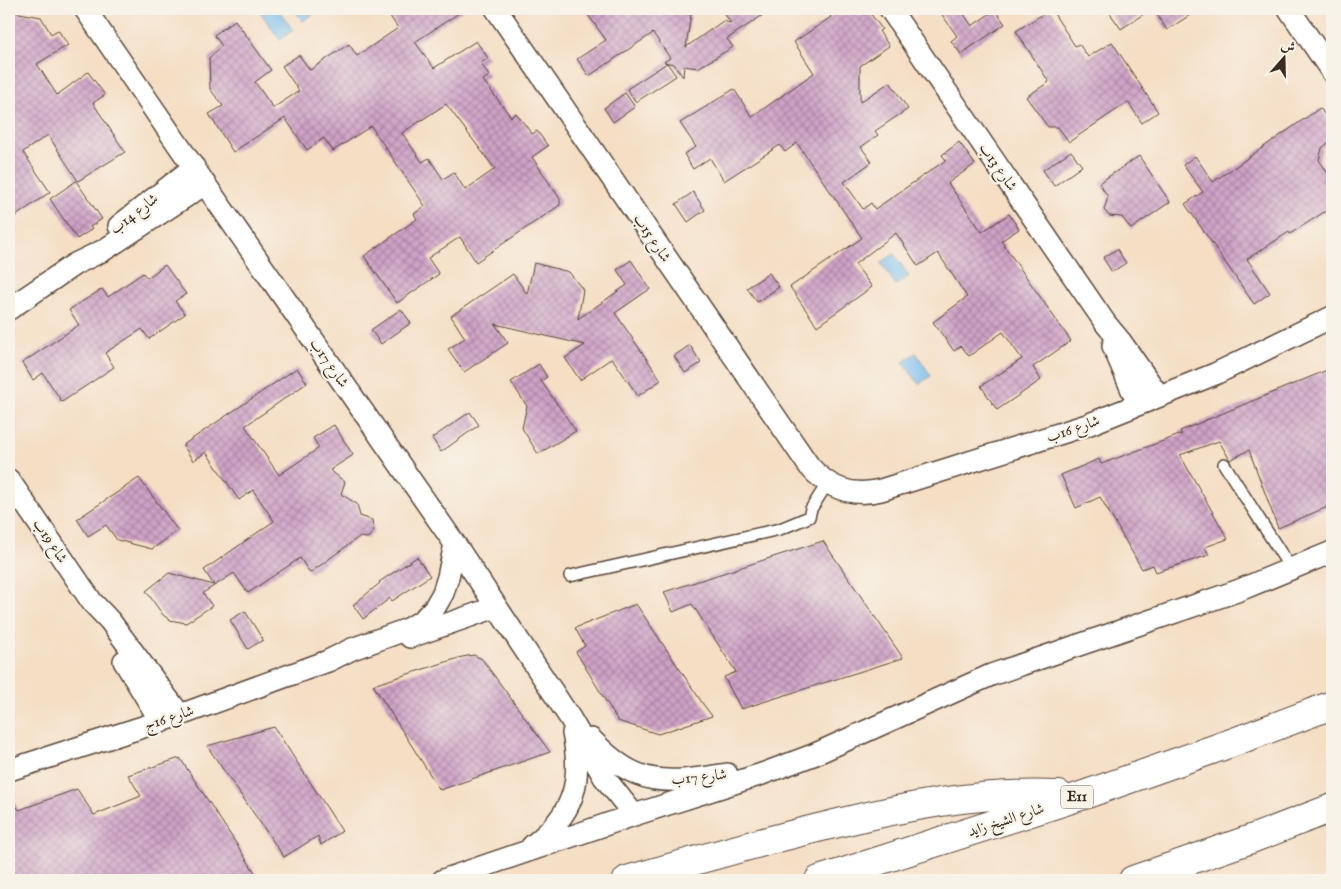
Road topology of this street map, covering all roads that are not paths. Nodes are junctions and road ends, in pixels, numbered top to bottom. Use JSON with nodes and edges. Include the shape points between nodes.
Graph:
{"nodes":[{"id":1,"x":85,"y":9,"type":"edge"},
{"id":2,"x":496,"y":9,"type":"edge"},
{"id":3,"x":890,"y":9,"type":"edge"},
{"id":4,"x":1290,"y":9,"type":"edge"},
{"id":5,"x":1332,"y":72,"type":"edge"},
{"id":6,"x":199,"y":176,"type":"junction"},
{"id":7,"x":9,"y":309,"type":"edge"},
{"id":8,"x":1332,"y":317,"type":"edge"},
{"id":9,"x":1106,"y":324,"type":"junction"},
{"id":10,"x":1160,"y":396,"type":"junction"},
{"id":11,"x":1138,"y":404,"type":"junction"},
{"id":12,"x":1224,"y":464,"type":"dead end"},
{"id":13,"x":809,"y":466,"type":"joint"},
{"id":14,"x":9,"y":480,"type":"edge"},
{"id":15,"x":827,"y":484,"type":"junction"},
{"id":16,"x":455,"y":544,"type":"junction"},
{"id":17,"x":1332,"y":552,"type":"edge"},
{"id":18,"x":1291,"y":569,"type":"junction"},
{"id":19,"x":570,"y":576,"type":"dead end"},
{"id":20,"x":496,"y":607,"type":"junction"},
{"id":21,"x":328,"y":661,"type":"junction"},
{"id":22,"x":1332,"y":705,"type":"edge"},
{"id":23,"x":570,"y":718,"type":"junction"},
{"id":24,"x":170,"y":719,"type":"junction"},
{"id":25,"x":790,"y":764,"type":"junction"},
{"id":26,"x":9,"y":770,"type":"edge"},
{"id":27,"x":1080,"y":796,"type":"junction"},
{"id":28,"x":1332,"y":808,"type":"edge"},
{"id":29,"x":634,"y":815,"type":"junction"},
{"id":30,"x":520,"y":855,"type":"junction"},
{"id":31,"x":443,"y":880,"type":"edge"},
{"id":32,"x":627,"y":880,"type":"edge"},
{"id":33,"x":819,"y":880,"type":"edge"},
{"id":34,"x":1133,"y":880,"type":"edge"}],
"edges":[{"from":1,"to":6,"type":"street","name":"شارع 17ب"},
{"from":2,"to":13,"type":"street","name":"شارع 15ب"},
{"from":3,"to":9,"type":"street","name":"شارع 13ب"},
{"from":4,"to":5,"type":"street"},
{"from":6,"to":7,"type":"street","name":"شارع 14ب","via":[[104,250],[76,264]]},
{"from":6,"to":16,"type":"street","name":"شارع 17ب"},
{"from":8,"to":10,"type":"street","name":"شارع 16ب","via":[[1215,374]]},
{"from":9,"to":10,"type":"street","name":"شارع 13ب"},
{"from":9,"to":11,"type":"street","name":"شارع 13ب"},
{"from":10,"to":11,"type":"street","name":"شارع 16ب"},
{"from":11,"to":15,"type":"street","name":"شارع 16ب","via":[[1087,425],[870,493],[853,493]]},
{"from":12,"to":18,"type":"lane"},
{"from":13,"to":15,"type":"street","name":"شارع 16ب"},
{"from":14,"to":24,"type":"street","name":"شاع 19ب","via":[[92,602],[99,619]]},
{"from":15,"to":19,"type":"lane","via":[[811,508],[810,516],[780,529]]},
{"from":16,"to":20,"type":"street","name":"شارع 17ب"},
{"from":16,"to":21,"type":"street","name":"شارع 16ج","via":[[443,593],[423,620]]},
{"from":17,"to":18,"type":"street"},
{"from":18,"to":25,"type":"street","via":[[1238,591],[991,674]]},
{"from":20,"to":21,"type":"street","name":"شارع 16ج","via":[[368,652]]},
{"from":20,"to":23,"type":"street","name":"شارع 17ب"},
{"from":21,"to":24,"type":"street","name":"شارع 16ج"},
{"from":22,"to":27,"type":"highway","name":"شارع الشيخ زايد","number":"E11"},
{"from":23,"to":25,"type":"street","name":"شارع 17ب","via":[[618,764],[656,780],[684,781]]},
{"from":23,"to":29,"type":"street","name":"شارع 17ب","via":[[604,777]]},
{"from":23,"to":30,"type":"street","name":"شارع 17ب","via":[[578,767],[572,797],[557,824]]},
{"from":24,"to":26,"type":"street","name":"شارع 16ج"},
{"from":25,"to":29,"type":"street"},
{"from":27,"to":32,"type":"highway","via":[[969,797],[914,806],[743,846]]},
{"from":27,"to":33,"type":"highway","name":"شارع الشيخ زايد","number":"E11"},
{"from":28,"to":34,"type":"highway"},
{"from":29,"to":30,"type":"street"},
{"from":30,"to":31,"type":"street"}]}
